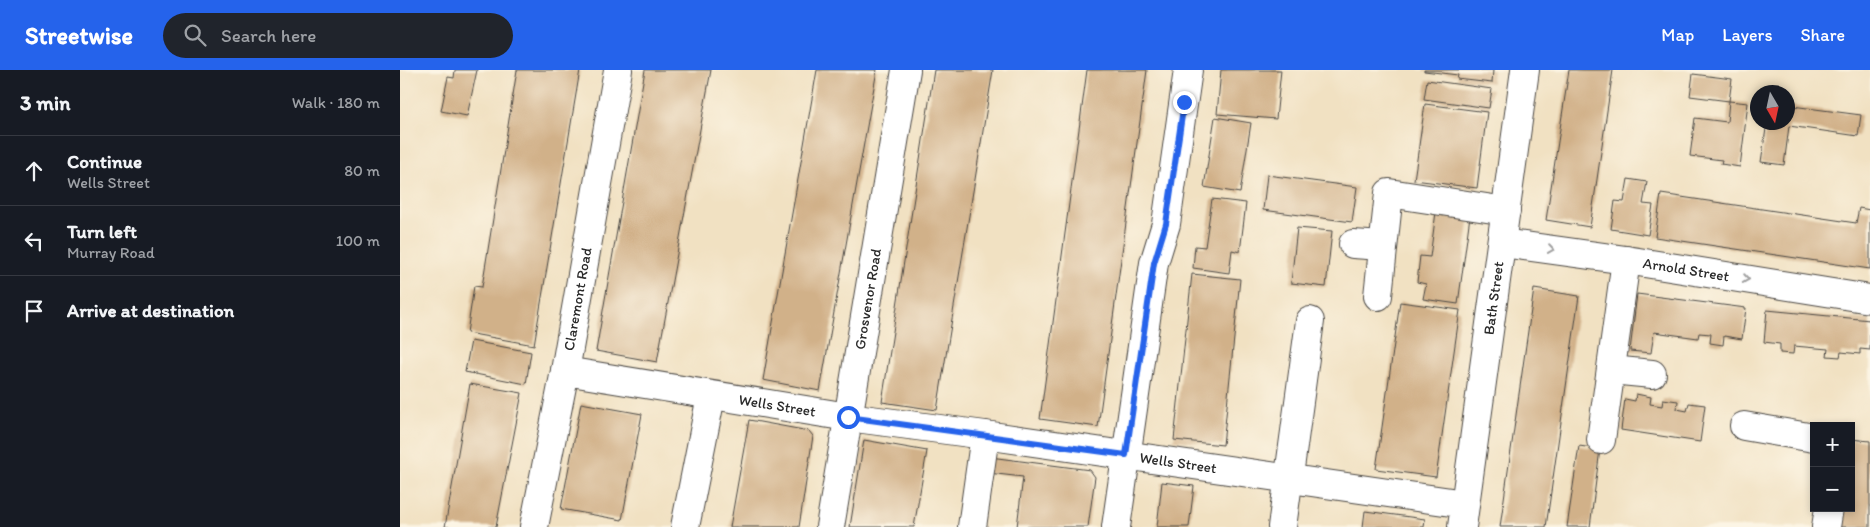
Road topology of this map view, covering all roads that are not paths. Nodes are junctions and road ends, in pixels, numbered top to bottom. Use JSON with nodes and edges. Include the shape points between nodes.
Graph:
{"nodes":[{"id":1,"x":618,"y":70,"type":"edge"},
{"id":2,"x":906,"y":70,"type":"edge"},
{"id":3,"x":1188,"y":70,"type":"edge"},
{"id":4,"x":1525,"y":70,"type":"edge"},
{"id":5,"x":1506,"y":211,"type":"junction"},
{"id":6,"x":1502,"y":243,"type":"junction"},
{"id":7,"x":1353,"y":244,"type":"dead end"},
{"id":8,"x":1383,"y":246,"type":"junction"},
{"id":9,"x":1626,"y":260,"type":"junction"},
{"id":10,"x":1378,"y":296,"type":"dead end"},
{"id":11,"x":1870,"y":299,"type":"edge"},
{"id":12,"x":1310,"y":321,"type":"dead end"},
{"id":13,"x":1611,"y":370,"type":"junction"},
{"id":14,"x":565,"y":371,"type":"junction"},
{"id":15,"x":1652,"y":374,"type":"dead end"},
{"id":16,"x":711,"y":396,"type":"junction"},
{"id":17,"x":848,"y":417,"type":"junction"},
{"id":18,"x":1744,"y":426,"type":"dead end"},
{"id":19,"x":985,"y":435,"type":"junction"},
{"id":20,"x":1810,"y":437,"type":"edge"},
{"id":21,"x":1601,"y":440,"type":"dead end"},
{"id":22,"x":1126,"y":455,"type":"junction"},
{"id":23,"x":1288,"y":478,"type":"junction"},
{"id":24,"x":1828,"y":512,"type":"edge"},
{"id":25,"x":1463,"y":516,"type":"edge"},
{"id":26,"x":534,"y":527,"type":"edge"},
{"id":27,"x":685,"y":527,"type":"edge"},
{"id":28,"x":830,"y":527,"type":"edge"},
{"id":29,"x":972,"y":527,"type":"edge"},
{"id":30,"x":1116,"y":527,"type":"edge"},
{"id":31,"x":1282,"y":527,"type":"edge"},
{"id":32,"x":1826,"y":527,"type":"edge"}],
"edges":[{"from":1,"to":14,"type":"street","name":"Claremont Road"},
{"from":2,"to":17,"type":"street","name":"Grosvenor Road"},
{"from":3,"to":22,"type":"street","via":[[1166,224],[1154,263]]},
{"from":4,"to":5,"type":"street","name":"Bath Street"},
{"from":5,"to":6,"type":"street","name":"Bath Street"},
{"from":5,"to":8,"type":"street","via":[[1389,193]]},
{"from":6,"to":9,"type":"street","name":"Arnold Street","one_way":true},
{"from":6,"to":25,"type":"street","name":"Bath Street"},
{"from":7,"to":8,"type":"street"},
{"from":8,"to":10,"type":"street"},
{"from":9,"to":11,"type":"street","name":"Arnold Street","one_way":true},
{"from":9,"to":13,"type":"street"},
{"from":12,"to":23,"type":"street"},
{"from":13,"to":15,"type":"street"},
{"from":13,"to":21,"type":"street"},
{"from":14,"to":16,"type":"street","name":"Wells Street"},
{"from":14,"to":26,"type":"street","name":"Claremont Road"},
{"from":16,"to":17,"type":"street","name":"Wells Street"},
{"from":16,"to":27,"type":"street"},
{"from":17,"to":19,"type":"street","name":"Wells Street"},
{"from":17,"to":28,"type":"street","name":"Grosvenor Road"},
{"from":18,"to":20,"type":"street"},
{"from":19,"to":22,"type":"street","name":"Wells Street"},
{"from":19,"to":29,"type":"street"},
{"from":22,"to":23,"type":"street","name":"Wells Street"},
{"from":22,"to":30,"type":"street"},
{"from":23,"to":25,"type":"street","name":"Wells Street"},
{"from":23,"to":31,"type":"street"},
{"from":24,"to":32,"type":"street"}]}
